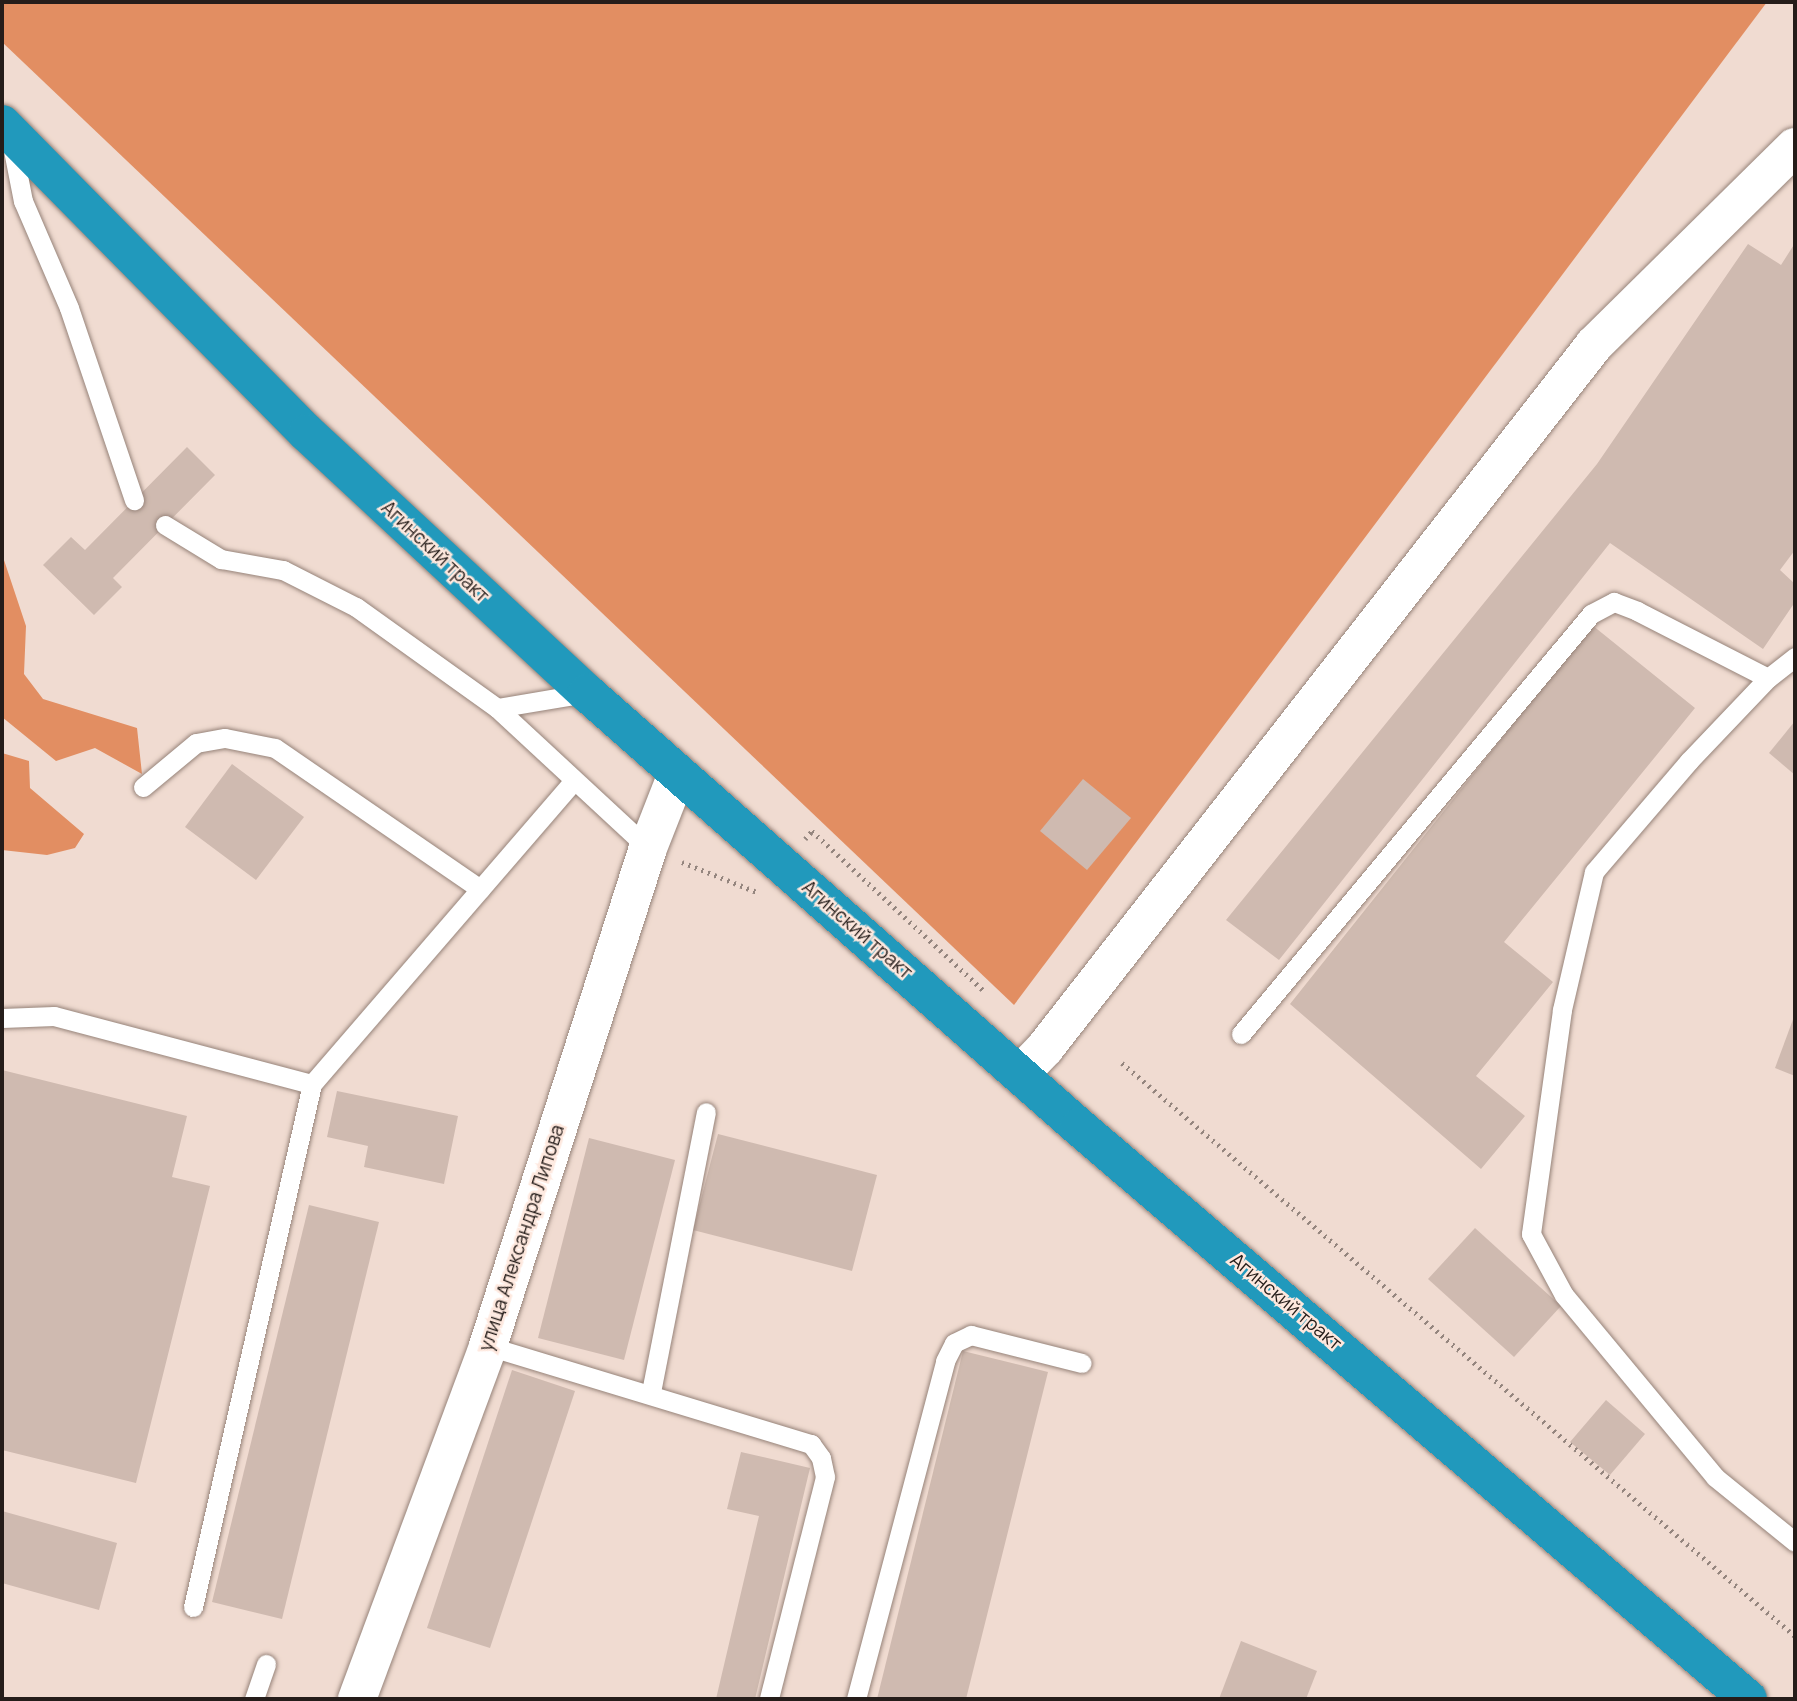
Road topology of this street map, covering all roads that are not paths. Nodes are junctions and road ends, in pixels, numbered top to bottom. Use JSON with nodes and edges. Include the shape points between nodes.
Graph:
{"nodes":[{"id":1,"x":6,"y":128,"type":"edge"},
{"id":2,"x":1795,"y":147,"type":"edge"},
{"id":3,"x":134,"y":500,"type":"dead end"},
{"id":4,"x":165,"y":525,"type":"dead end"},
{"id":5,"x":1795,"y":657,"type":"edge"},
{"id":6,"x":1768,"y":678,"type":"junction"},
{"id":7,"x":587,"y":693,"type":"junction"},
{"id":8,"x":497,"y":709,"type":"junction"},
{"id":9,"x":677,"y":774,"type":"junction"},
{"id":10,"x":574,"y":780,"type":"junction"},
{"id":11,"x":143,"y":787,"type":"dead end"},
{"id":12,"x":648,"y":848,"type":"junction"},
{"id":13,"x":480,"y":889,"type":"junction"},
{"id":14,"x":2,"y":1018,"type":"edge"},
{"id":15,"x":1241,"y":1034,"type":"dead end"},
{"id":16,"x":1020,"y":1074,"type":"junction"},
{"id":17,"x":312,"y":1084,"type":"junction"},
{"id":18,"x":706,"y":1112,"type":"dead end"},
{"id":19,"x":488,"y":1346,"type":"junction"},
{"id":20,"x":1082,"y":1363,"type":"dead end"},
{"id":21,"x":650,"y":1392,"type":"junction"},
{"id":22,"x":1795,"y":1542,"type":"edge"},
{"id":23,"x":192,"y":1608,"type":"dead end"},
{"id":24,"x":266,"y":1664,"type":"dead end"},
{"id":25,"x":254,"y":1699,"type":"edge"},
{"id":26,"x":356,"y":1699,"type":"edge"},
{"id":27,"x":769,"y":1699,"type":"edge"},
{"id":28,"x":856,"y":1699,"type":"edge"},
{"id":29,"x":1748,"y":1699,"type":"edge"}],
"edges":[{"from":1,"to":3,"type":"lane","via":[[23,201],[69,308]]},
{"from":1,"to":7,"type":"highway","name":"Агинский тракт","via":[[307,433]]},
{"from":2,"to":16,"type":"street","via":[[1594,345],[1045,1048]]},
{"from":4,"to":8,"type":"lane","via":[[221,559],[283,570],[356,607]]},
{"from":5,"to":6,"type":"lane"},
{"from":6,"to":15,"type":"lane","via":[[1614,602],[1591,614]]},
{"from":6,"to":22,"type":"lane","via":[[1594,872],[1562,1010],[1531,1234],[1564,1295],[1715,1477]]},
{"from":7,"to":8,"type":"lane"},
{"from":7,"to":9,"type":"highway","name":"Агинский тракт"},
{"from":8,"to":10,"type":"lane"},
{"from":9,"to":12,"type":"street","name":"улица Александра Липова"},
{"from":9,"to":16,"type":"highway","name":"Агинский тракт"},
{"from":10,"to":12,"type":"lane"},
{"from":10,"to":13,"type":"lane"},
{"from":11,"to":13,"type":"lane","via":[[196,743],[225,738],[275,748]]},
{"from":12,"to":19,"type":"street","name":"улица Александра Липова"},
{"from":13,"to":17,"type":"lane"},
{"from":14,"to":17,"type":"lane","via":[[54,1016]]},
{"from":16,"to":29,"type":"highway","name":"Агинский тракт"},
{"from":17,"to":23,"type":"lane"},
{"from":18,"to":21,"type":"lane"},
{"from":19,"to":21,"type":"lane"},
{"from":19,"to":26,"type":"street","name":"улица Александра Липова"},
{"from":20,"to":28,"type":"lane","via":[[971,1335],[954,1343],[945,1361]]},
{"from":21,"to":27,"type":"lane","via":[[811,1444],[821,1458],[825,1477]]},
{"from":24,"to":25,"type":"lane"}]}
